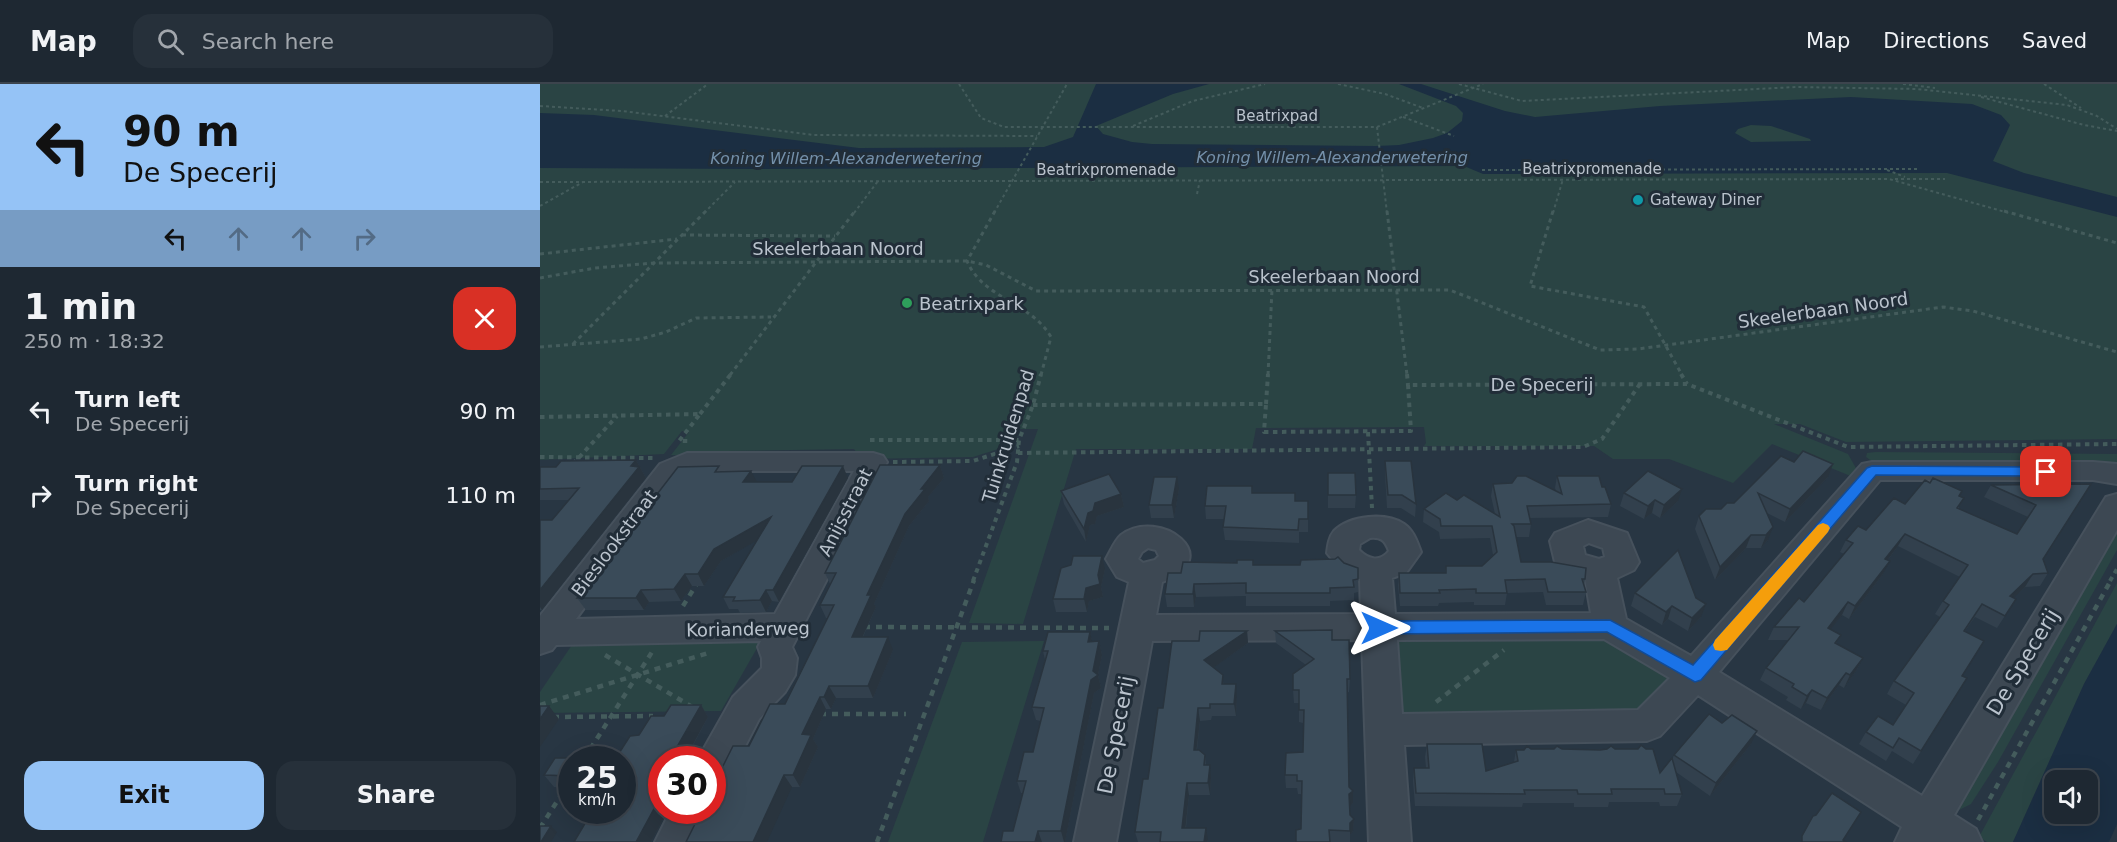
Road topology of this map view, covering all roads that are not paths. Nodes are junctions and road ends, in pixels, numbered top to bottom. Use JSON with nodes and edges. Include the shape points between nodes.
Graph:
{"nodes":[{"id":1,"x":687,"y":462,"type":"joint"},
{"id":2,"x":2117,"y":475,"type":"edge"},
{"id":3,"x":2117,"y":504,"type":"edge"},
{"id":4,"x":1372,"y":527,"type":"road end"},
{"id":5,"x":1600,"y":572,"type":"dead end"},
{"id":6,"x":1147,"y":575,"type":"dead end"},
{"id":7,"x":1610,"y":626,"type":"junction"},
{"id":8,"x":785,"y":627,"type":"junction"},
{"id":9,"x":1137,"y":628,"type":"junction"},
{"id":10,"x":1379,"y":628,"type":"junction"},
{"id":11,"x":542,"y":635,"type":"edge"},
{"id":12,"x":1695,"y":675,"type":"junction"},
{"id":13,"x":1402,"y":729,"type":"junction"},
{"id":14,"x":726,"y":746,"type":"edge"},
{"id":15,"x":685,"y":824,"type":"edge"},
{"id":16,"x":1946,"y":832,"type":"edge"},
{"id":17,"x":676,"y":842,"type":"edge"},
{"id":18,"x":1095,"y":842,"type":"edge"},
{"id":19,"x":1390,"y":842,"type":"edge"}],
"edges":[{"from":1,"to":8,"type":"street","name":"Anijsstraat","via":[[870,451]]},
{"from":1,"to":11,"type":"street","name":"Bieslookstraat","via":[[670,471]]},
{"from":2,"to":12,"type":"street","via":[[2093,471],[1872,471]]},
{"from":3,"to":16,"type":"street","name":"De Specerij"},
{"from":4,"to":10,"type":"street","via":[[1355,531],[1345,539],[1343,553],[1355,566],[1376,571]]},
{"from":5,"to":7,"type":"street"},
{"from":6,"to":9,"type":"street","name":"De Specerij"},
{"from":7,"to":10,"type":"street"},
{"from":7,"to":12,"type":"street"},
{"from":8,"to":11,"type":"street","name":"Korianderweg"},
{"from":8,"to":14,"type":"street","name":"Anijsstraat","via":[[775,647],[780,663],[777,675],[748,705]]},
{"from":9,"to":10,"type":"street"},
{"from":9,"to":18,"type":"street","name":"De Specerij"},
{"from":10,"to":13,"type":"street"},
{"from":12,"to":13,"type":"street","via":[[1647,725]]},
{"from":12,"to":16,"type":"street"},
{"from":13,"to":19,"type":"street"},
{"from":15,"to":17,"type":"street"}]}
